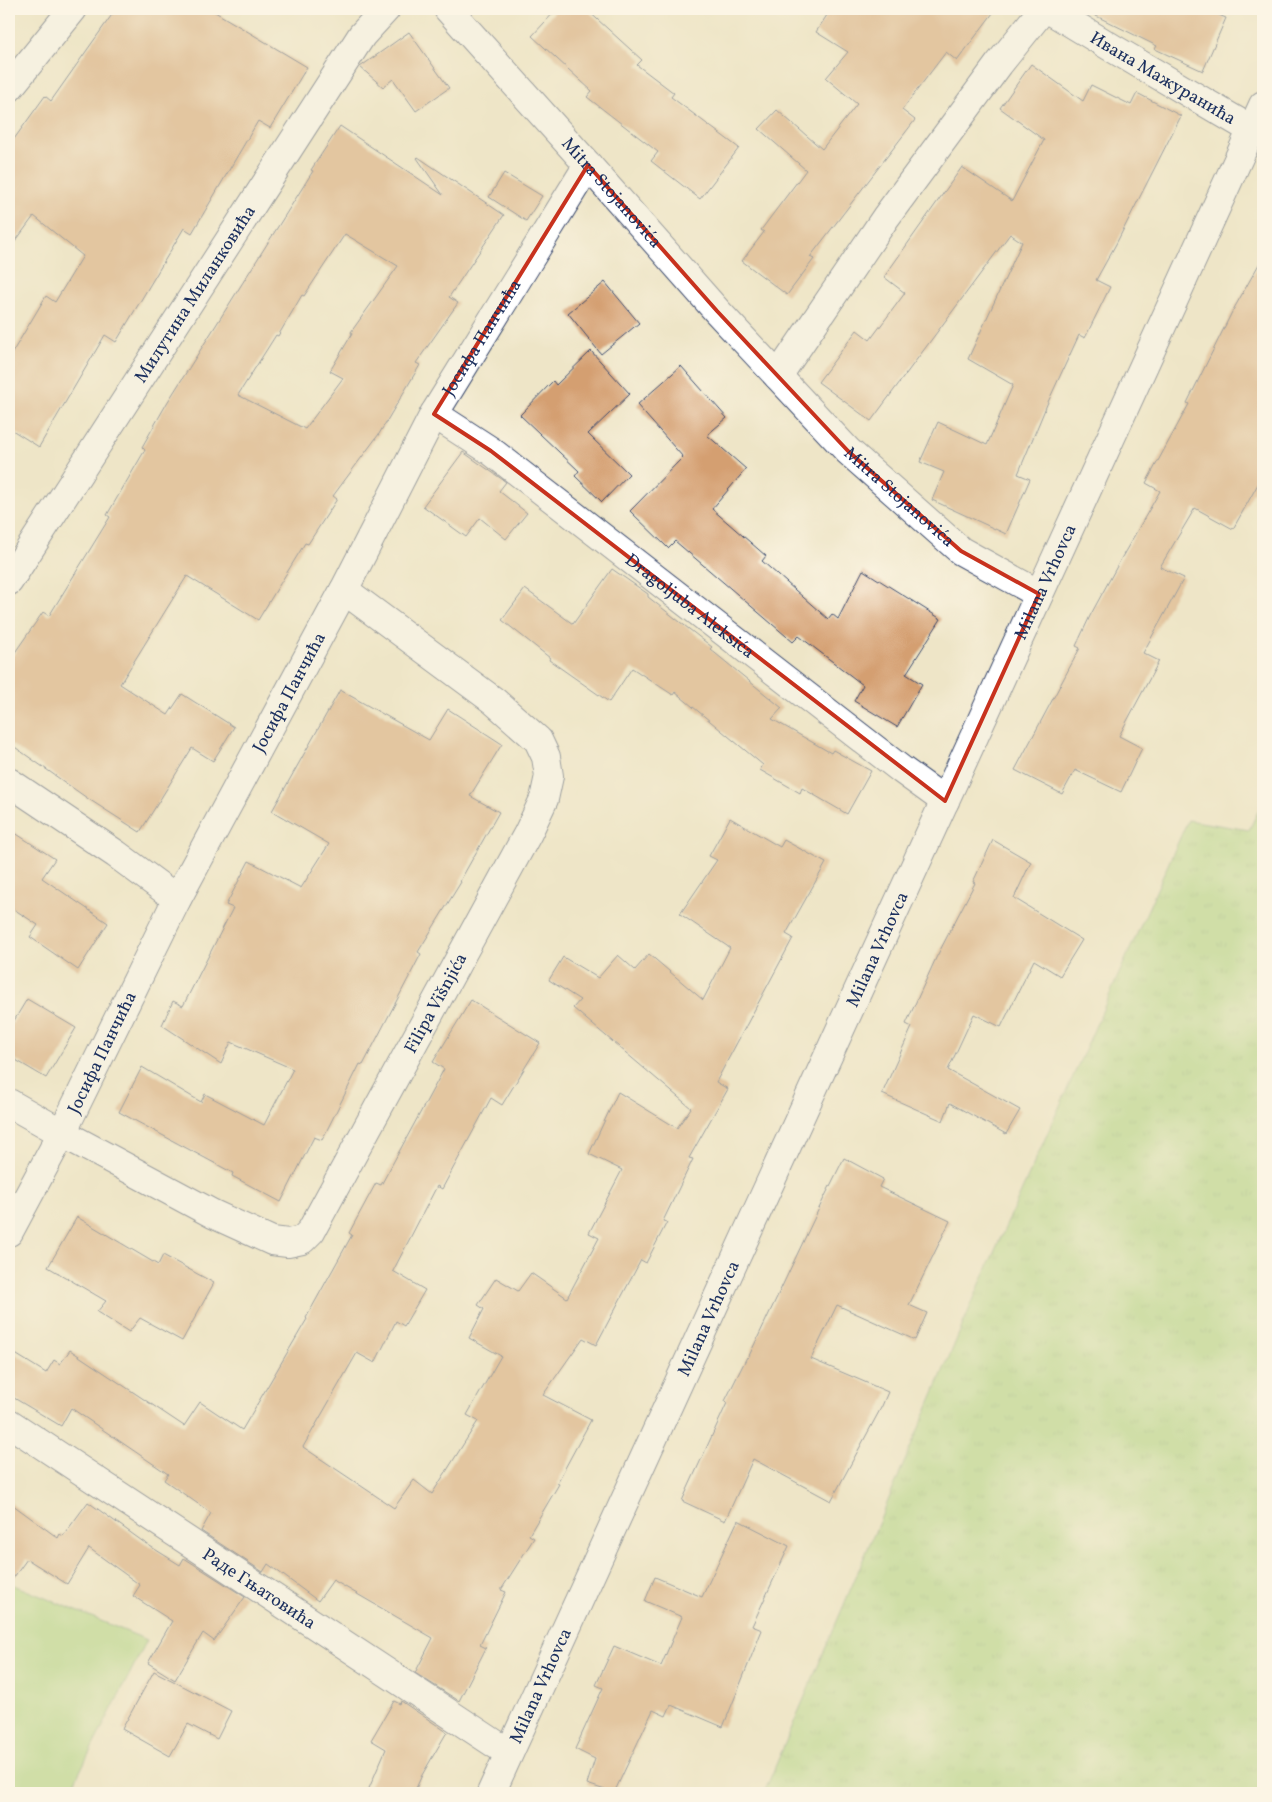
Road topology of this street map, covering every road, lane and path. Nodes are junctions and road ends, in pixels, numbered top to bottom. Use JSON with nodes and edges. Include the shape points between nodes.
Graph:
{"nodes":[{"id":1,"x":73,"y":9,"type":"edge"},
{"id":2,"x":386,"y":9,"type":"edge"},
{"id":3,"x":448,"y":9,"type":"edge"},
{"id":4,"x":1043,"y":9,"type":"edge"},
{"id":5,"x":1048,"y":9,"type":"edge"},
{"id":6,"x":9,"y":88,"type":"edge"},
{"id":7,"x":1263,"y":105,"type":"edge"},
{"id":8,"x":1252,"y":130,"type":"junction"},
{"id":9,"x":588,"y":165,"type":"junction"},
{"id":10,"x":778,"y":376,"type":"junction"},
{"id":11,"x":434,"y":414,"type":"junction"},
{"id":12,"x":9,"y":581,"type":"edge"},
{"id":13,"x":344,"y":590,"type":"junction"},
{"id":14,"x":1039,"y":594,"type":"junction"},
{"id":15,"x":9,"y":782,"type":"edge"},
{"id":16,"x":944,"y":801,"type":"junction"},
{"id":17,"x":176,"y":899,"type":"junction"},
{"id":18,"x":9,"y":1103,"type":"edge"},
{"id":19,"x":62,"y":1133,"type":"junction"},
{"id":20,"x":9,"y":1232,"type":"edge"},
{"id":21,"x":9,"y":1423,"type":"edge"},
{"id":22,"x":509,"y":1753,"type":"junction"},
{"id":23,"x":491,"y":1793,"type":"edge"}],
"edges":[{"from":1,"to":6,"type":"street"},
{"from":2,"to":12,"type":"street","name":"Милутина Миланковића","via":[[362,35]]},
{"from":3,"to":9,"type":"street","name":"Mitra Stojanovića"},
{"from":4,"to":10,"type":"street","via":[[993,71],[886,217]]},
{"from":5,"to":8,"type":"street","name":"Ивана Мажуранића"},
{"from":7,"to":8,"type":"street","name":"Milana Vrhovca"},
{"from":8,"to":14,"type":"street","name":"Milana Vrhovca"},
{"from":9,"to":10,"type":"street","name":"Mitra Stojanovića"},
{"from":9,"to":11,"type":"street","name":"Јосифа Панчића"},
{"from":10,"to":14,"type":"street","name":"Mitra Stojanovića","via":[[848,450],[961,551]]},
{"from":11,"to":13,"type":"street","name":"Јосифа Панчића"},
{"from":11,"to":16,"type":"street","name":"Dragoljuba Aleksića","via":[[491,451]]},
{"from":13,"to":17,"type":"street","name":"Јосифа Панчића"},
{"from":13,"to":19,"type":"street","name":"Filipa Višnjića","via":[[494,701],[538,740],[546,757],[549,776],[544,799],[528,833],[311,1231],[302,1240],[272,1242]]},
{"from":14,"to":16,"type":"street","name":"Milana Vrhovca"},
{"from":15,"to":17,"type":"street"},
{"from":16,"to":22,"type":"street","name":"Milana Vrhovca"},
{"from":17,"to":19,"type":"street","name":"Јосифа Панчића"},
{"from":18,"to":19,"type":"street"},
{"from":19,"to":20,"type":"street","name":"Јосифа Панчића"},
{"from":21,"to":22,"type":"street","name":"Раде Гњатовића"},
{"from":22,"to":23,"type":"street","name":"Milana Vrhovca"}]}
